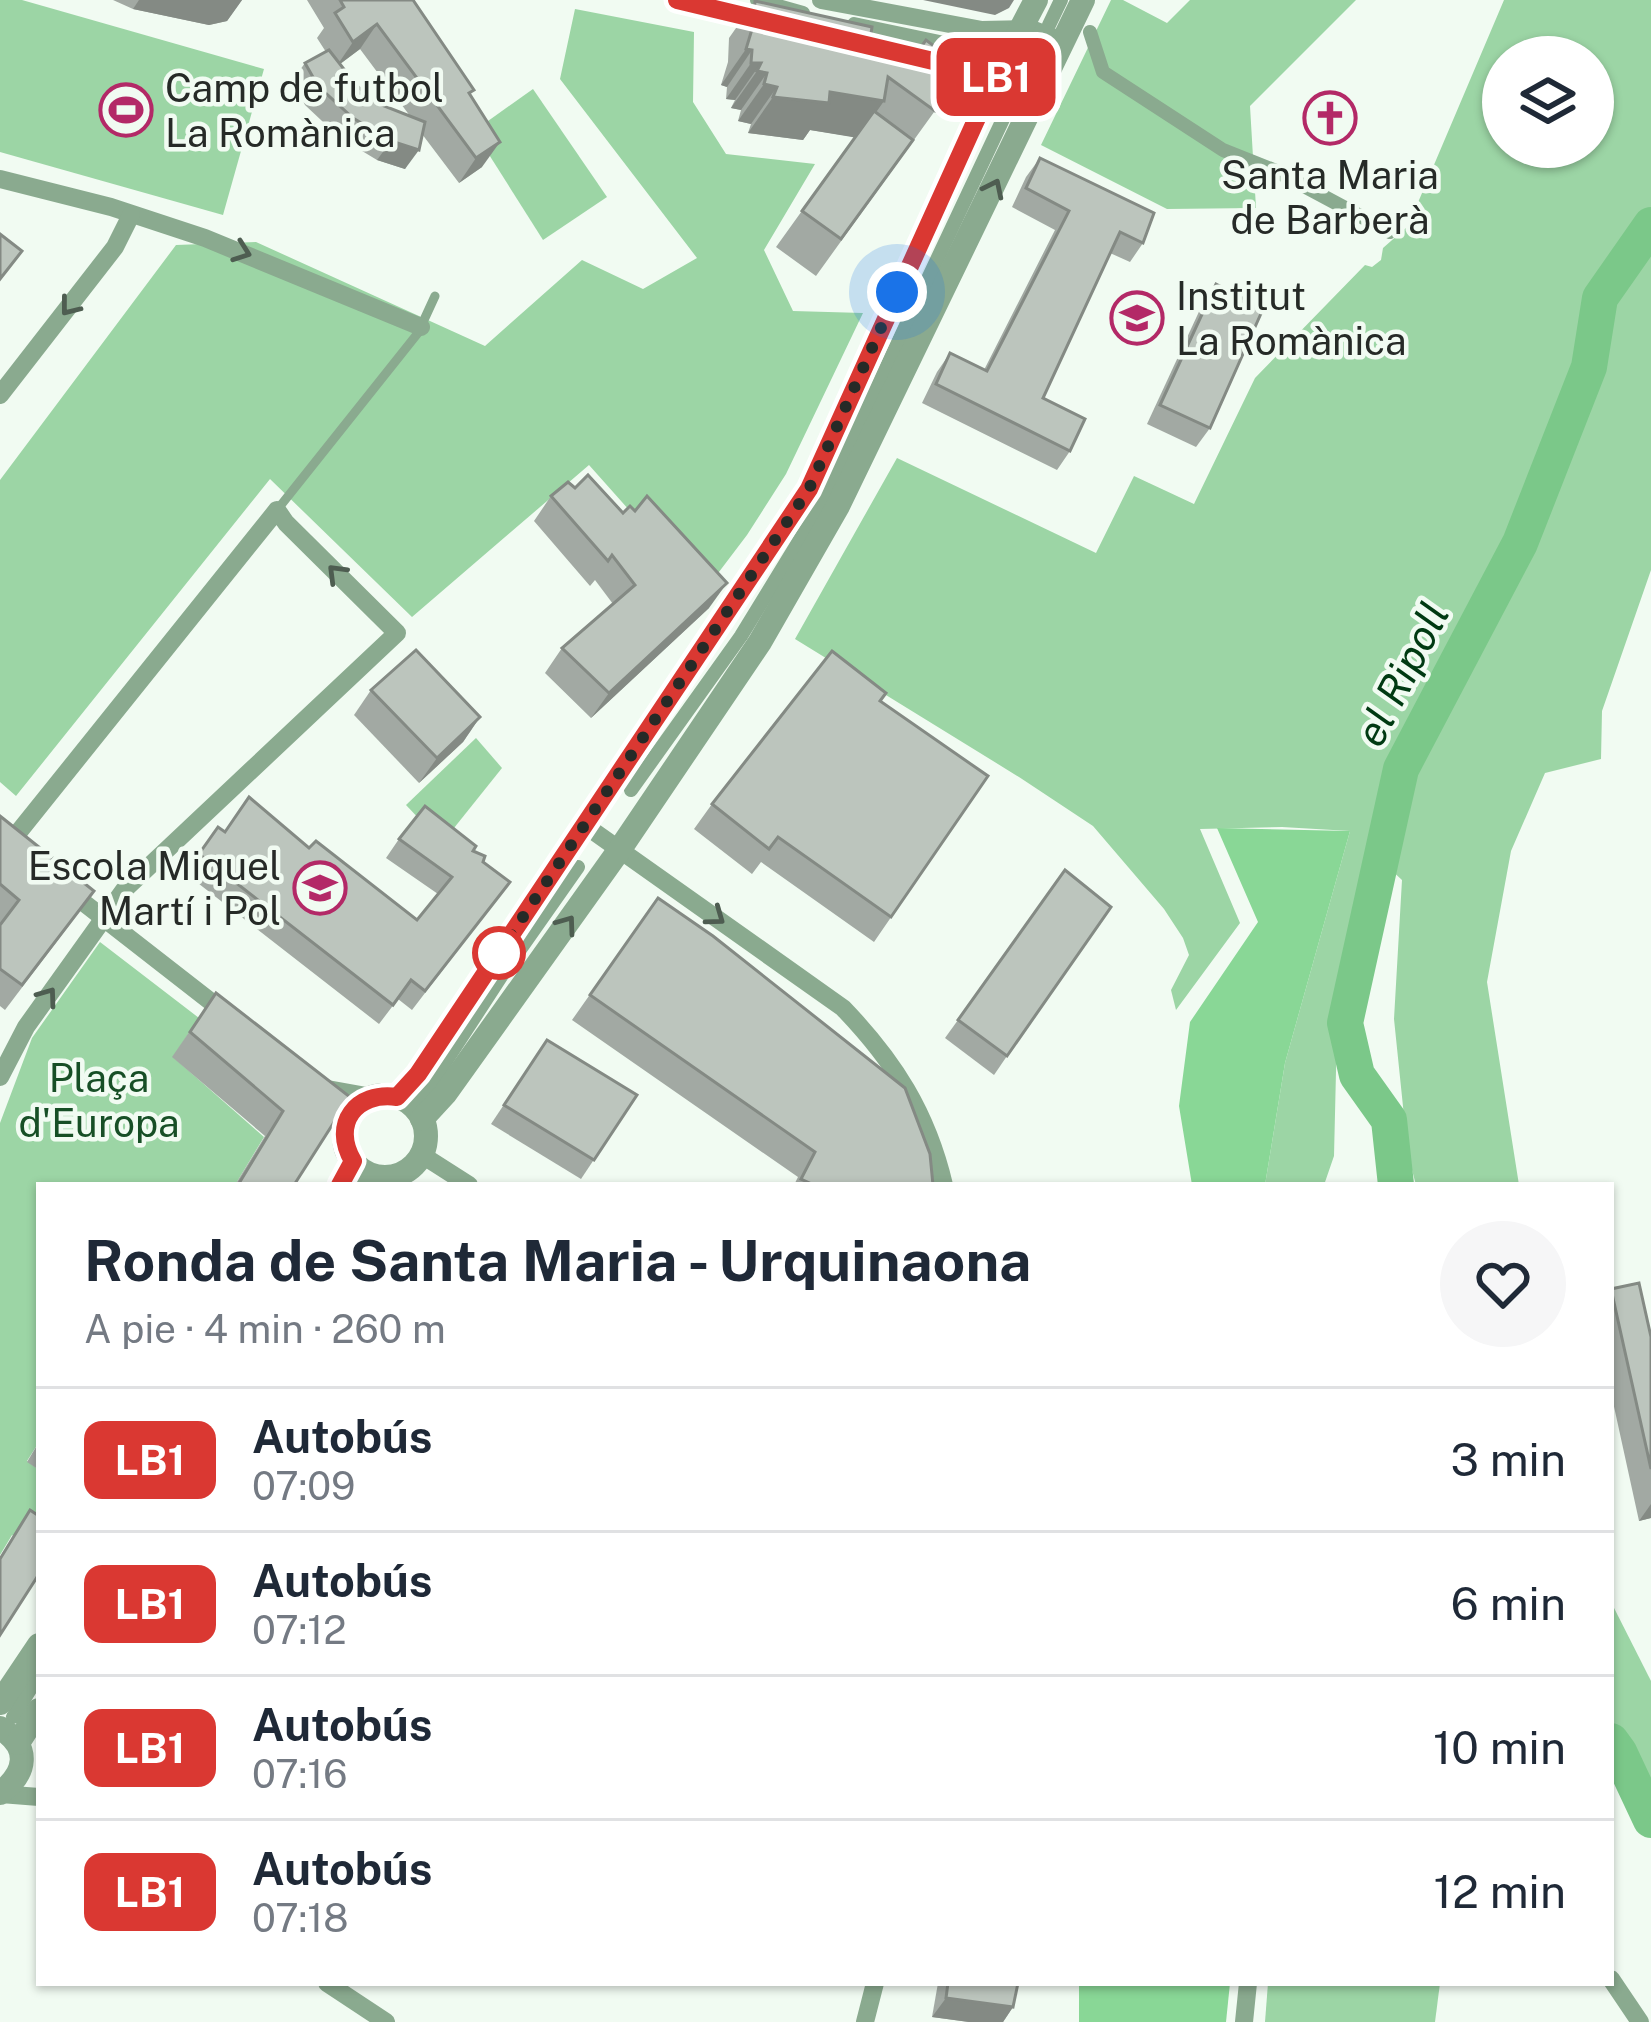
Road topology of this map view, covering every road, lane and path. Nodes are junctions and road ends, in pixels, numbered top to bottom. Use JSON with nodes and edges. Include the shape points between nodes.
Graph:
{"nodes":[{"id":1,"x":677,"y":0,"type":"edge"},
{"id":2,"x":757,"y":0,"type":"edge"},
{"id":3,"x":1036,"y":0,"type":"edge"},
{"id":4,"x":1061,"y":0,"type":"edge"},
{"id":5,"x":1083,"y":0,"type":"edge"},
{"id":6,"x":826,"y":16,"type":"edge"},
{"id":7,"x":1090,"y":32,"type":"dead end"},
{"id":8,"x":1043,"y":35,"type":"junction"},
{"id":9,"x":973,"y":49,"type":"dead end"},
{"id":10,"x":1019,"y":83,"type":"junction"},
{"id":11,"x":1012,"y":98,"type":"dead end"},
{"id":12,"x":0,"y":179,"type":"edge"},
{"id":13,"x":131,"y":215,"type":"junction"},
{"id":14,"x":1390,"y":232,"type":"dead end"},
{"id":15,"x":435,"y":296,"type":"dead end"},
{"id":16,"x":421,"y":327,"type":"junction"},
{"id":17,"x":0,"y":395,"type":"edge"},
{"id":18,"x":277,"y":510,"type":"junction"},
{"id":19,"x":631,"y":790,"type":"dead end"},
{"id":20,"x":586,"y":826,"type":"junction"},
{"id":21,"x":5,"y":840,"type":"edge"},
{"id":22,"x":620,"y":849,"type":"junction"},
{"id":23,"x":26,"y":857,"type":"edge"},
{"id":24,"x":578,"y":867,"type":"dead end"},
{"id":25,"x":59,"y":883,"type":"edge"},
{"id":26,"x":103,"y":918,"type":"junction"},
{"id":27,"x":247,"y":1030,"type":"edge"},
{"id":28,"x":0,"y":1077,"type":"edge"},
{"id":29,"x":401,"y":1104,"type":"junction"},
{"id":30,"x":348,"y":1120,"type":"junction"},
{"id":31,"x":422,"y":1155,"type":"junction"},
{"id":32,"x":365,"y":1176,"type":"edge"},
{"id":33,"x":464,"y":1182,"type":"edge"},
{"id":34,"x":943,"y":1182,"type":"edge"},
{"id":35,"x":36,"y":1654,"type":"edge"},
{"id":36,"x":36,"y":1681,"type":"edge"},
{"id":37,"x":36,"y":1711,"type":"edge"},
{"id":38,"x":10,"y":1731,"type":"edge"},
{"id":39,"x":36,"y":1787,"type":"edge"},
{"id":40,"x":0,"y":1794,"type":"edge"},
{"id":41,"x":36,"y":1794,"type":"edge"},
{"id":42,"x":1614,"y":1983,"type":"edge"},
{"id":43,"x":332,"y":1986,"type":"edge"},
{"id":44,"x":874,"y":1986,"type":"edge"},
{"id":45,"x":1248,"y":1986,"type":"edge"},
{"id":46,"x":386,"y":2022,"type":"edge"},
{"id":47,"x":865,"y":2022,"type":"edge"},
{"id":48,"x":1244,"y":2022,"type":"edge"},
{"id":49,"x":1640,"y":2022,"type":"edge"}],
"edges":[{"from":1,"to":6,"type":"street"},
{"from":2,"to":6,"type":"street"},
{"from":3,"to":8,"type":"street"},
{"from":4,"to":8,"type":"street"},
{"from":5,"to":8,"type":"street"},
{"from":6,"to":8,"type":"street"},
{"from":6,"to":9,"type":"street"},
{"from":6,"to":10,"type":"street"},
{"from":7,"to":14,"type":"street","via":[[1103,72],[1223,150]]},
{"from":8,"to":10,"type":"street"},
{"from":8,"to":10,"type":"street"},
{"from":10,"to":20,"type":"street","via":[[809,489]]},
{"from":22,"to":10,"type":"street","one_way":true,"via":[[760,642],[838,506]]},
{"from":11,"to":19,"type":"street","via":[[823,502],[741,636]]},
{"from":12,"to":13,"type":"street"},
{"from":13,"to":16,"type":"street","one_way":true},
{"from":13,"to":17,"type":"street","one_way":true,"via":[[115,248]]},
{"from":15,"to":16,"type":"lane"},
{"from":16,"to":18,"type":"lane"},
{"from":18,"to":21,"type":"street"},
{"from":26,"to":18,"type":"street","one_way":true,"via":[[397,634]]},
{"from":20,"to":22,"type":"street"},
{"from":20,"to":29,"type":"street"},
{"from":21,"to":23,"type":"street"},
{"from":29,"to":22,"type":"street","one_way":true,"via":[[445,1094]]},
{"from":22,"to":34,"type":"street","one_way":true,"via":[[843,1008],[911,1095]]},
{"from":24,"to":29,"type":"street","via":[[431,1084]]},
{"from":25,"to":26,"type":"street"},
{"from":26,"to":27,"type":"street"},
{"from":28,"to":26,"type":"street","one_way":true},
{"from":29,"to":30,"type":"street","via":[[355,1108]]},
{"from":29,"to":30,"type":"street","via":[[318,1085]]},
{"from":29,"to":31,"type":"street","via":[[426,1133]]},
{"from":30,"to":32,"type":"street","via":[[344,1138]]},
{"from":31,"to":32,"type":"street","via":[[407,1172]]},
{"from":31,"to":33,"type":"street"},
{"from":35,"to":38,"type":"street"},
{"from":36,"to":38,"type":"street"},
{"from":37,"to":38,"type":"street"},
{"from":38,"to":39,"type":"street"},
{"from":38,"to":40,"type":"street","via":[[14,1783]]},
{"from":40,"to":41,"type":"street"},
{"from":42,"to":49,"type":"street"},
{"from":43,"to":46,"type":"street"},
{"from":44,"to":47,"type":"street"},
{"from":45,"to":48,"type":"street"}]}
